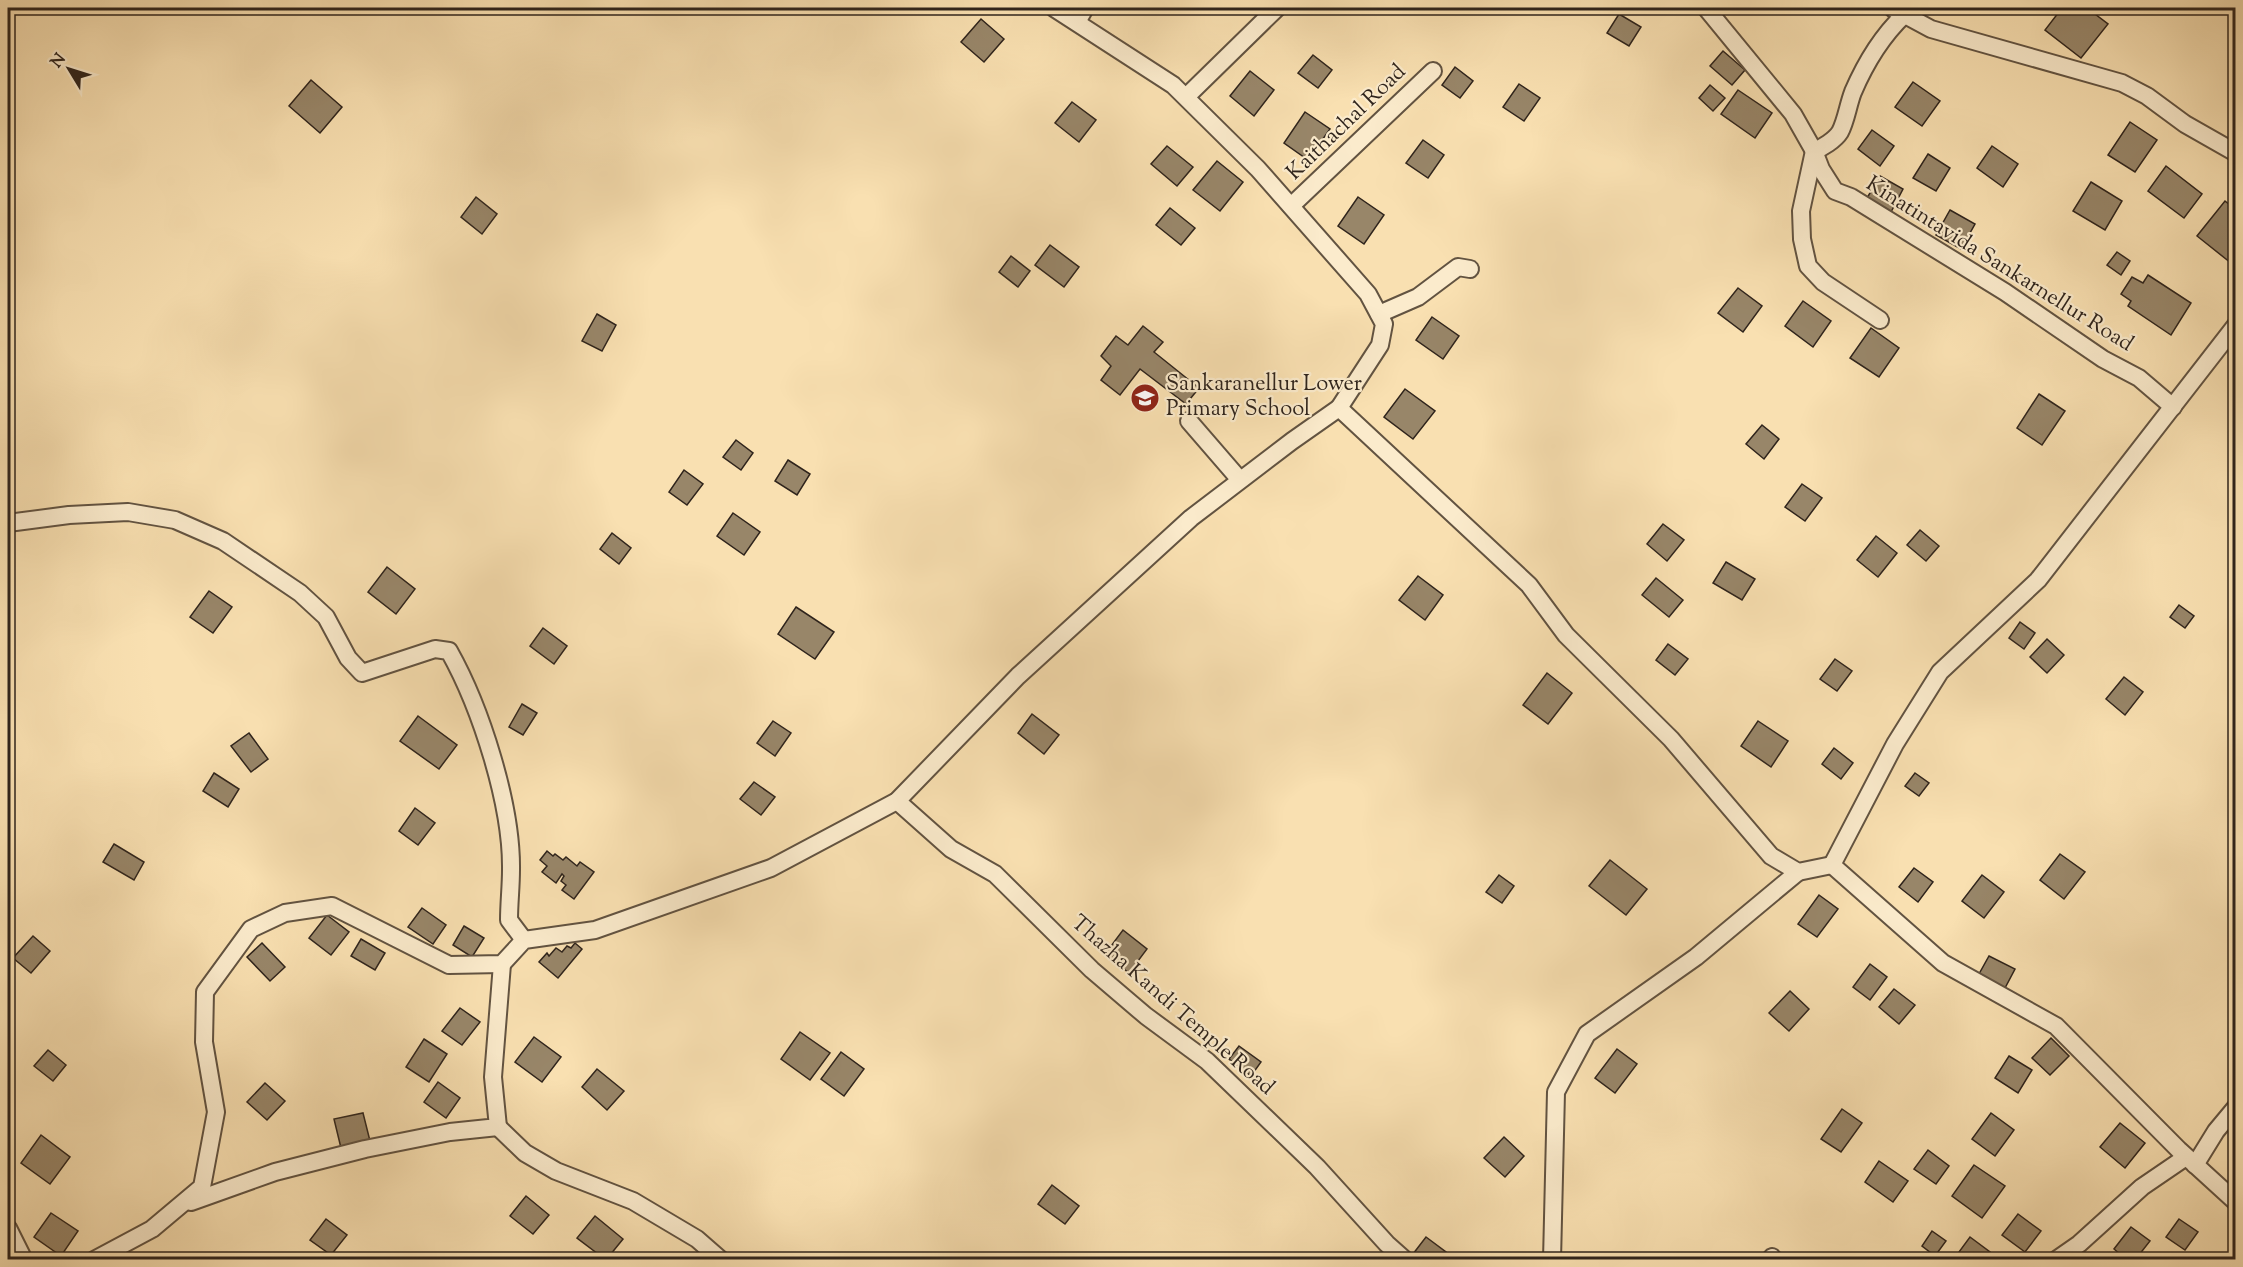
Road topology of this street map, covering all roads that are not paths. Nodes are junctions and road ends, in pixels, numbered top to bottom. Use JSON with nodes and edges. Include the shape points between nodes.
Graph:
{"nodes":[{"id":1,"x":1054,"y":8,"type":"edge"},
{"id":2,"x":1277,"y":8,"type":"edge"},
{"id":3,"x":1706,"y":8,"type":"edge"},
{"id":4,"x":1898,"y":11,"type":"edge"},
{"id":5,"x":1081,"y":15,"type":"edge"},
{"id":6,"x":1433,"y":71,"type":"dead end"},
{"id":7,"x":1185,"y":97,"type":"junction"},
{"id":8,"x":1814,"y":151,"type":"junction"},
{"id":9,"x":2235,"y":153,"type":"edge"},
{"id":10,"x":1291,"y":206,"type":"junction"},
{"id":11,"x":1470,"y":269,"type":"dead end"},
{"id":12,"x":1379,"y":314,"type":"junction"},
{"id":13,"x":1880,"y":320,"type":"dead end"},
{"id":14,"x":2235,"y":325,"type":"edge"},
{"id":15,"x":2173,"y":407,"type":"junction"},
{"id":16,"x":1339,"y":408,"type":"junction"},
{"id":17,"x":1189,"y":421,"type":"dead end"},
{"id":18,"x":1240,"y":480,"type":"junction"},
{"id":19,"x":8,"y":523,"type":"edge"},
{"id":20,"x":897,"y":801,"type":"junction"},
{"id":21,"x":1832,"y":865,"type":"junction"},
{"id":22,"x":1798,"y":872,"type":"junction"},
{"id":23,"x":524,"y":940,"type":"junction"},
{"id":24,"x":502,"y":964,"type":"junction"},
{"id":25,"x":2235,"y":1107,"type":"edge"},
{"id":26,"x":498,"y":1127,"type":"junction"},
{"id":27,"x":2191,"y":1161,"type":"junction"},
{"id":28,"x":2235,"y":1202,"type":"edge"},
{"id":29,"x":178,"y":1207,"type":"junction"},
{"id":30,"x":8,"y":1228,"type":"edge"},
{"id":31,"x":24,"y":1260,"type":"edge"},
{"id":32,"x":94,"y":1260,"type":"edge"},
{"id":33,"x":721,"y":1260,"type":"edge"},
{"id":34,"x":1405,"y":1260,"type":"edge"},
{"id":35,"x":1552,"y":1260,"type":"edge"},
{"id":36,"x":2056,"y":1260,"type":"edge"}],
"edges":[{"from":1,"to":5,"type":"street"},
{"from":2,"to":7,"type":"street"},
{"from":3,"to":8,"type":"street","name":"Kinatintavida Sankarnellur Road","via":[[1793,114]]},
{"from":4,"to":8,"type":"street","via":[[1854,91],[1840,133]]},
{"from":4,"to":9,"type":"street","via":[[1932,28],[2122,83]]},
{"from":5,"to":7,"type":"street"},
{"from":6,"to":10,"type":"street","name":"Kaithachal Road"},
{"from":7,"to":10,"type":"street"},
{"from":8,"to":13,"type":"street","via":[[1801,211],[1808,266],[1823,282]]},
{"from":8,"to":15,"type":"street","name":"Kinatintavida Sankarnellur Road","via":[[1835,191],[1851,197],[2005,292],[2103,359],[2139,378]]},
{"from":10,"to":12,"type":"street","via":[[1368,294]]},
{"from":11,"to":12,"type":"street","via":[[1458,267],[1418,297]]},
{"from":12,"to":16,"type":"street","via":[[1384,324],[1380,345]]},
{"from":14,"to":15,"type":"street"},
{"from":15,"to":21,"type":"street","via":[[2038,580],[1940,672],[1895,744]]},
{"from":16,"to":18,"type":"street"},
{"from":16,"to":22,"type":"street","via":[[1529,585],[1566,635],[1671,739],[1771,856]]},
{"from":17,"to":18,"type":"street"},
{"from":18,"to":20,"type":"street","via":[[1191,518],[1018,676]]},
{"from":19,"to":23,"type":"street","via":[[128,512],[175,520],[223,541],[300,593],[326,617],[348,658],[362,673],[435,649],[449,651],[482,727],[503,796],[511,868],[508,920]]},
{"from":20,"to":23,"type":"street","via":[[771,868],[595,930]]},
{"from":20,"to":34,"type":"street","name":"Thazha Kandi Temple Road","via":[[951,849],[995,874],[1092,970],[1146,1017],[1207,1061],[1317,1167]]},
{"from":21,"to":22,"type":"street"},
{"from":21,"to":27,"type":"street","via":[[1943,963],[2056,1026]]},
{"from":22,"to":35,"type":"street","via":[[1696,957],[1587,1034],[1556,1092]]},
{"from":23,"to":24,"type":"street"},
{"from":24,"to":26,"type":"street","via":[[493,1077]]},
{"from":24,"to":29,"type":"street","via":[[449,965],[332,906],[285,914],[251,929],[205,992],[204,1041],[216,1112],[202,1187]]},
{"from":25,"to":27,"type":"street"},
{"from":26,"to":29,"type":"street","via":[[365,1149],[274,1172]]},
{"from":26,"to":33,"type":"street","via":[[525,1153],[556,1171],[633,1201],[697,1239]]},
{"from":27,"to":28,"type":"street"},
{"from":27,"to":36,"type":"street","via":[[2142,1187]]},
{"from":29,"to":32,"type":"street","via":[[152,1229]]},
{"from":30,"to":31,"type":"street"}]}
